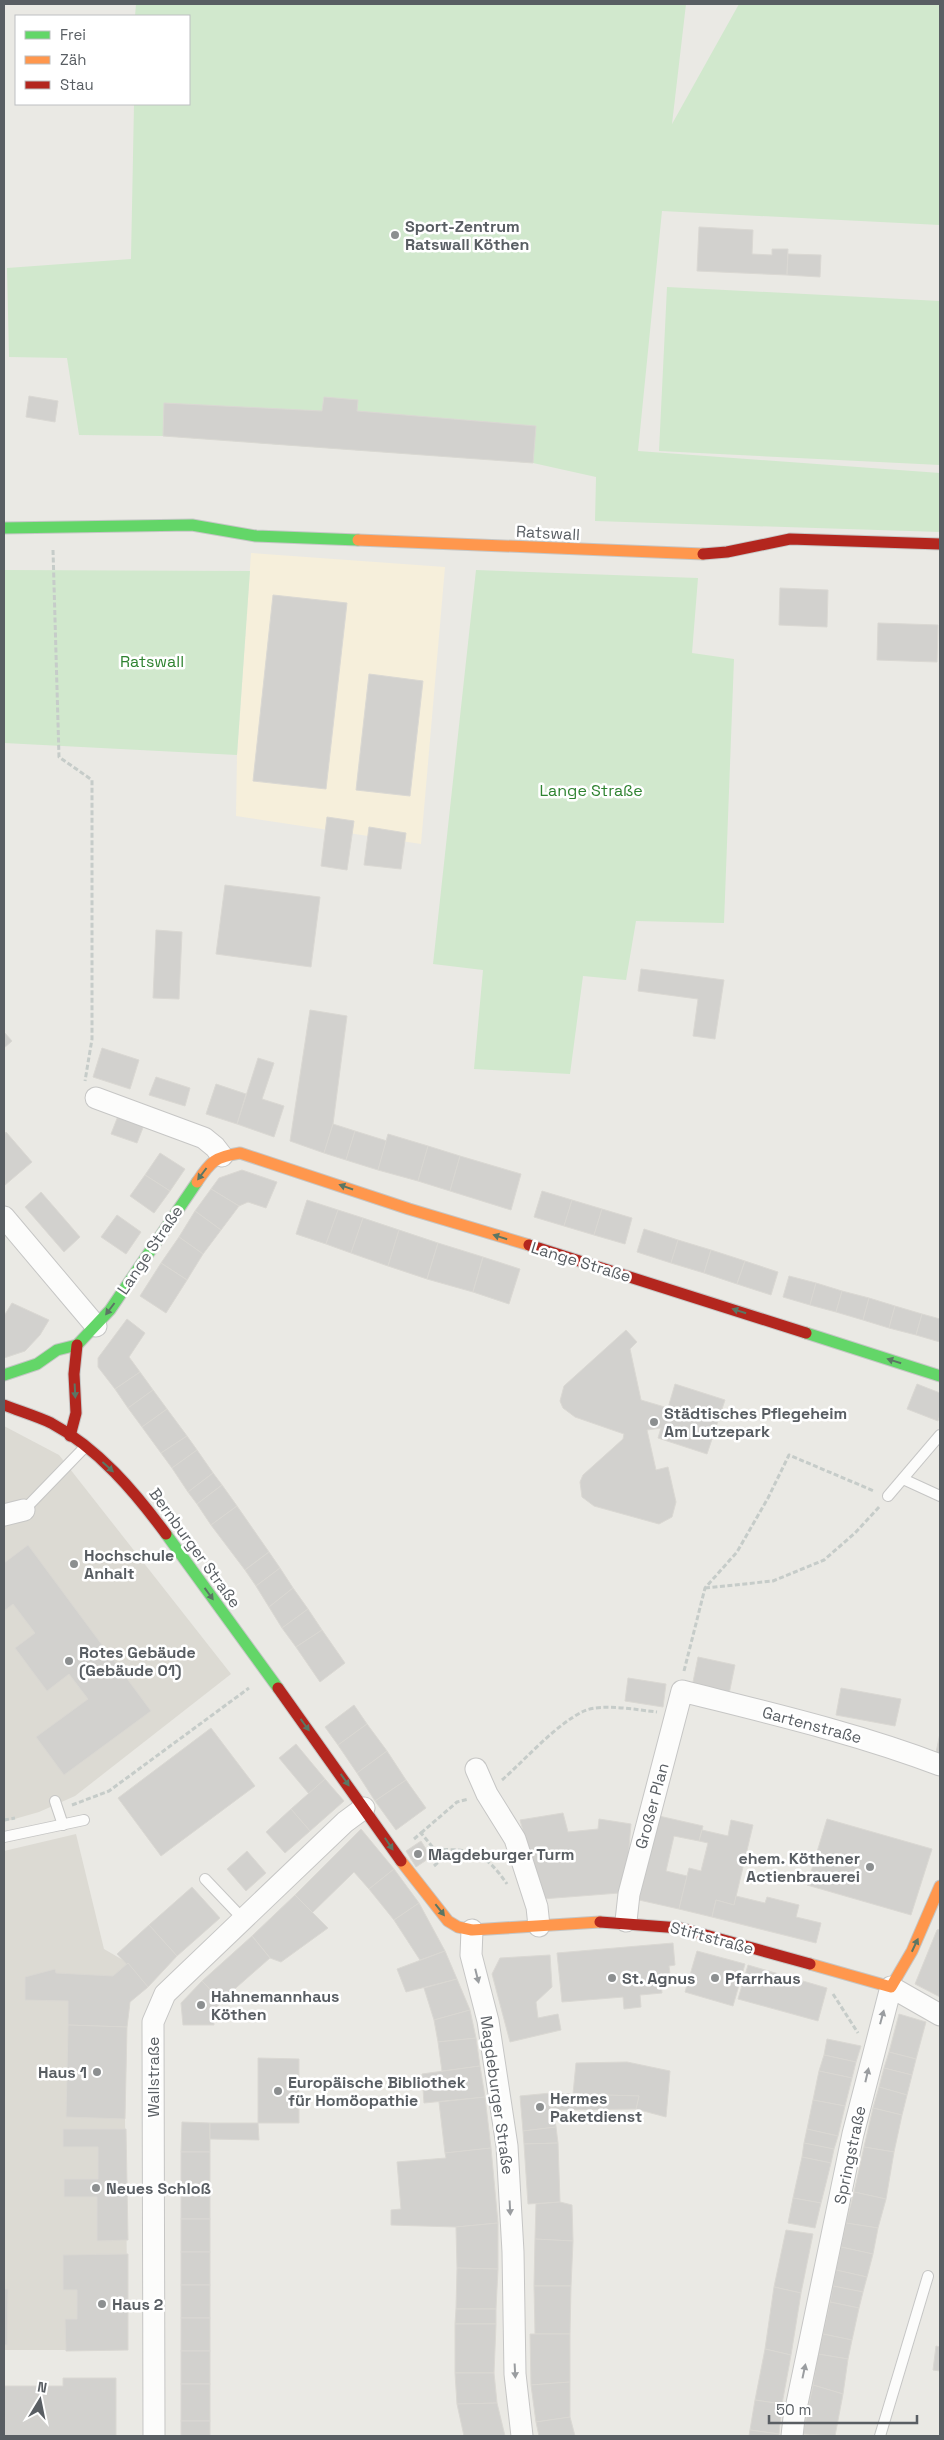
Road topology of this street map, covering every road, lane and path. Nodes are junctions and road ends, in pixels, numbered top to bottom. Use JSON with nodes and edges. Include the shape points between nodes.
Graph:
{"nodes":[{"id":1,"x":52,"y":527,"type":"junction"},
{"id":2,"x":4,"y":528,"type":"edge"},
{"id":3,"x":940,"y":544,"type":"edge"},
{"id":4,"x":96,"y":1098,"type":"joint"},
{"id":5,"x":222,"y":1156,"type":"junction"},
{"id":6,"x":4,"y":1217,"type":"edge"},
{"id":7,"x":96,"y":1326,"type":"junction"},
{"id":8,"x":78,"y":1345,"type":"junction"},
{"id":9,"x":4,"y":1375,"type":"edge"},
{"id":10,"x":940,"y":1376,"type":"edge"},
{"id":11,"x":4,"y":1405,"type":"edge"},
{"id":12,"x":940,"y":1435,"type":"edge"},
{"id":13,"x":70,"y":1436,"type":"junction"},
{"id":14,"x":85,"y":1447,"type":"junction"},
{"id":15,"x":903,"y":1479,"type":"junction"},
{"id":16,"x":888,"y":1496,"type":"junction"},
{"id":17,"x":940,"y":1496,"type":"edge"},
{"id":18,"x":14,"y":1513,"type":"edge"},
{"id":19,"x":705,"y":1588,"type":"junction"},
{"id":20,"x":268,"y":1674,"type":"junction"},
{"id":21,"x":683,"y":1682,"type":"junction"},
{"id":22,"x":676,"y":1714,"type":"junction"},
{"id":23,"x":940,"y":1765,"type":"edge"},
{"id":24,"x":476,"y":1769,"type":"dead end"},
{"id":25,"x":487,"y":1794,"type":"junction"},
{"id":26,"x":56,"y":1805,"type":"joint"},
{"id":27,"x":364,"y":1808,"type":"junction"},
{"id":28,"x":84,"y":1820,"type":"dead end"},
{"id":29,"x":63,"y":1825,"type":"junction"},
{"id":30,"x":421,"y":1833,"type":"dead end"},
{"id":31,"x":4,"y":1837,"type":"edge"},
{"id":32,"x":415,"y":1879,"type":"junction"},
{"id":33,"x":205,"y":1880,"type":"dead end"},
{"id":34,"x":940,"y":1886,"type":"edge"},
{"id":35,"x":533,"y":1897,"type":"junction"},
{"id":36,"x":244,"y":1920,"type":"junction"},
{"id":37,"x":626,"y":1921,"type":"junction"},
{"id":38,"x":539,"y":1926,"type":"junction"},
{"id":39,"x":472,"y":1930,"type":"junction"},
{"id":40,"x":829,"y":1970,"type":"junction"},
{"id":41,"x":890,"y":1987,"type":"junction"},
{"id":42,"x":940,"y":2016,"type":"edge"},
{"id":43,"x":873,"y":2050,"type":"junction"},
{"id":44,"x":928,"y":2276,"type":"dead end"},
{"id":45,"x":154,"y":2436,"type":"edge"},
{"id":46,"x":522,"y":2436,"type":"edge"},
{"id":47,"x":792,"y":2436,"type":"edge"},
{"id":48,"x":880,"y":2436,"type":"edge"}],
"edges":[{"from":1,"to":2,"type":"main road","name":"Ratswall"},
{"from":1,"to":3,"type":"main road","name":"Ratswall","via":[[192,525],[256,536],[695,556],[790,539]]},
{"from":1,"to":4,"type":"path","via":[[59,757],[92,780],[92,1039],[84,1091]]},
{"from":4,"to":5,"type":"street","via":[[204,1138]]},
{"from":5,"to":7,"type":"main road","name":"Lange Straße","one_way":true,"via":[[211,1162],[202,1173]]},
{"from":10,"to":5,"type":"main road","name":"Lange Straße","one_way":true,"via":[[408,1209],[247,1154]]},
{"from":6,"to":7,"type":"street"},
{"from":7,"to":8,"type":"main road","name":"Lange Straße"},
{"from":8,"to":9,"type":"main road","via":[[57,1350],[36,1364]]},
{"from":8,"to":13,"type":"main road","one_way":true,"via":[[74,1374],[76,1413]]},
{"from":11,"to":13,"type":"main road","name":"Bernburger Straße","via":[[52,1424]]},
{"from":12,"to":15,"type":"lane"},
{"from":13,"to":14,"type":"main road","name":"Bernburger Straße"},
{"from":14,"to":18,"type":"lane"},
{"from":14,"to":20,"type":"main road","name":"Bernburger Straße","one_way":true,"via":[[131,1489],[156,1519]]},
{"from":15,"to":16,"type":"lane"},
{"from":15,"to":17,"type":"lane"},
{"from":16,"to":19,"type":"path","via":[[855,1533],[824,1560],[773,1581]]},
{"from":16,"to":19,"type":"path","via":[[789,1455],[736,1552]]},
{"from":19,"to":21,"type":"path"},
{"from":20,"to":26,"type":"path","via":[[109,1791]]},
{"from":20,"to":27,"type":"main road","name":"Bernburger Straße","one_way":true},
{"from":21,"to":22,"type":"street","name":"Großer Plan"},
{"from":21,"to":23,"type":"street","name":"Gartenstraße"},
{"from":22,"to":25,"type":"path","via":[[617,1707],[585,1710],[558,1729]]},
{"from":22,"to":37,"type":"street","name":"Großer Plan","via":[[629,1894]]},
{"from":24,"to":25,"type":"street"},
{"from":25,"to":30,"type":"path","via":[[457,1802]]},
{"from":25,"to":35,"type":"street","via":[[515,1839]]},
{"from":26,"to":29,"type":"lane"},
{"from":27,"to":32,"type":"main road","one_way":true},
{"from":27,"to":36,"type":"street","name":"Wallstraße","via":[[345,1822]]},
{"from":28,"to":29,"type":"lane"},
{"from":29,"to":31,"type":"lane"},
{"from":32,"to":35,"type":"path","via":[[442,1859],[435,1850],[459,1848],[478,1854],[494,1865],[509,1886],[526,1897]]},
{"from":32,"to":39,"type":"main road","one_way":true,"via":[[448,1921]]},
{"from":33,"to":36,"type":"lane"},
{"from":41,"to":34,"type":"main road","name":"Springstraße","one_way":true,"via":[[912,1951]]},
{"from":35,"to":38,"type":"street"},
{"from":36,"to":45,"type":"street","name":"Wallstraße","via":[[165,1994],[153,2022]]},
{"from":37,"to":38,"type":"main road","name":"Stiftstraße"},
{"from":37,"to":40,"type":"main road","name":"Stiftstraße","via":[[680,1928]]},
{"from":38,"to":39,"type":"main road","name":"Stiftstraße"},
{"from":39,"to":46,"type":"street","name":"Magdeburger Straße","one_way":true,"via":[[471,1955],[488,2021],[507,2146],[515,2374]]},
{"from":40,"to":41,"type":"main road","name":"Stiftstraße"},
{"from":40,"to":43,"type":"path","via":[[829,1989]]},
{"from":41,"to":42,"type":"street","name":"Stiftstraße"},
{"from":43,"to":41,"type":"street","name":"Springstraße","one_way":true},
{"from":47,"to":43,"type":"street","name":"Springstraße","one_way":true},
{"from":44,"to":48,"type":"lane"}]}
